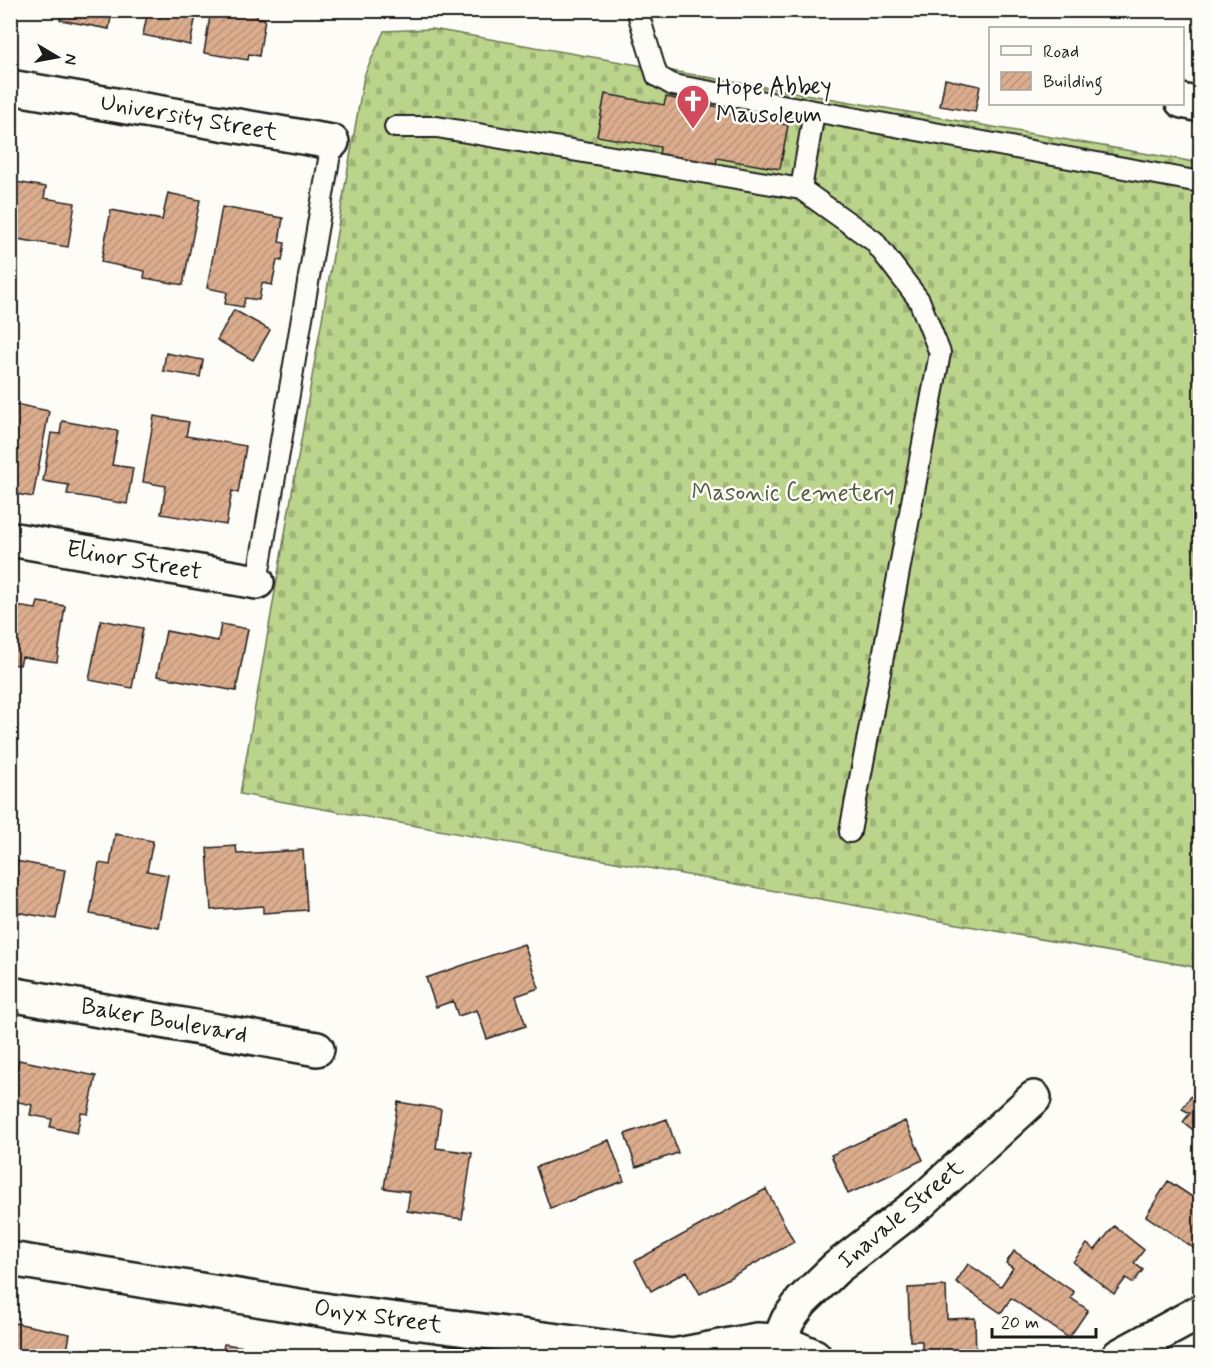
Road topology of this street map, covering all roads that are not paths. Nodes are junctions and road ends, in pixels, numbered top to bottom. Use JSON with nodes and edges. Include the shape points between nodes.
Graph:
{"nodes":[{"id":1,"x":638,"y":10,"type":"edge"},
{"id":2,"x":10,"y":87,"type":"edge"},
{"id":3,"x":1184,"y":102,"type":"edge"},
{"id":4,"x":1200,"y":105,"type":"edge"},
{"id":5,"x":814,"y":112,"type":"junction"},
{"id":6,"x":395,"y":127,"type":"dead end"},
{"id":7,"x":332,"y":142,"type":"joint"},
{"id":8,"x":1200,"y":182,"type":"edge"},
{"id":9,"x":801,"y":189,"type":"junction"},
{"id":10,"x":10,"y":539,"type":"edge"},
{"id":11,"x":257,"y":582,"type":"joint"},
{"id":12,"x":850,"y":832,"type":"dead end"},
{"id":13,"x":10,"y":994,"type":"edge"},
{"id":14,"x":317,"y":1048,"type":"dead end"},
{"id":15,"x":1034,"y":1098,"type":"dead end"},
{"id":16,"x":10,"y":1259,"type":"edge"},
{"id":17,"x":1200,"y":1312,"type":"edge"},
{"id":18,"x":779,"y":1341,"type":"junction"},
{"id":19,"x":813,"y":1356,"type":"edge"},
{"id":20,"x":1119,"y":1356,"type":"edge"}],
"edges":[{"from":1,"to":5,"type":"lane","via":[[657,76],[673,85]]},
{"from":2,"to":7,"type":"street","name":"University Street"},
{"from":3,"to":4,"type":"street"},
{"from":5,"to":8,"type":"lane"},
{"from":5,"to":9,"type":"lane"},
{"from":6,"to":9,"type":"lane","via":[[437,127]]},
{"from":7,"to":11,"type":"lane"},
{"from":9,"to":12,"type":"lane","via":[[874,241],[919,300],[940,352]]},
{"from":10,"to":11,"type":"street","name":"Elinor Street"},
{"from":13,"to":14,"type":"street","name":"Baker Boulevard"},
{"from":15,"to":18,"type":"street","name":"Inavale Street","via":[[921,1202],[836,1268],[802,1300]]},
{"from":16,"to":18,"type":"street","name":"Onyx Street","via":[[330,1311],[673,1356],[732,1343]]},
{"from":17,"to":20,"type":"street"},
{"from":18,"to":19,"type":"street","name":"Onyx Street"}]}
